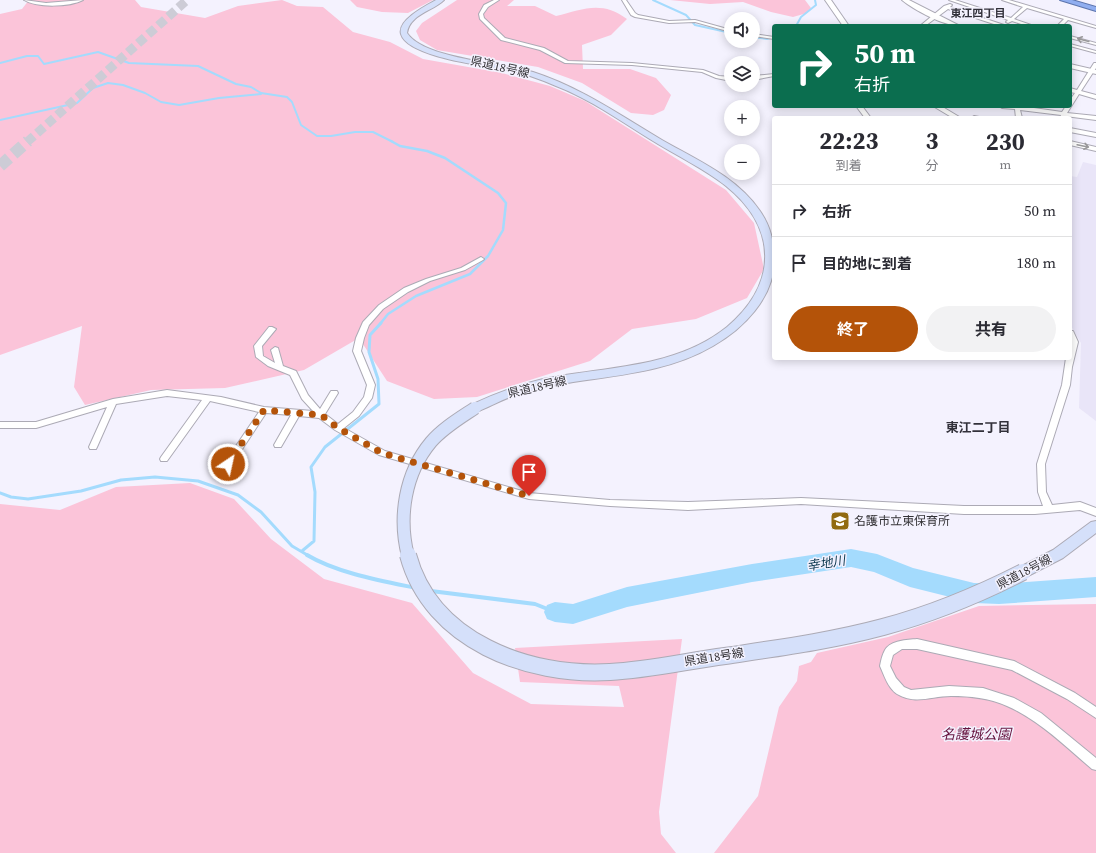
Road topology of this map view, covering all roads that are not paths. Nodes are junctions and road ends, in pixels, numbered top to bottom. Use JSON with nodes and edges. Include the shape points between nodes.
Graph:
{"nodes":[{"id":1,"x":26,"y":0,"type":"edge"},
{"id":2,"x":81,"y":0,"type":"edge"},
{"id":3,"x":441,"y":0,"type":"edge"},
{"id":4,"x":497,"y":0,"type":"edge"},
{"id":5,"x":624,"y":0,"type":"edge"},
{"id":6,"x":828,"y":0,"type":"edge"},
{"id":7,"x":904,"y":0,"type":"edge"},
{"id":8,"x":954,"y":0,"type":"edge"},
{"id":9,"x":1004,"y":0,"type":"edge"},
{"id":10,"x":1064,"y":0,"type":"edge"},
{"id":11,"x":1074,"y":0,"type":"edge"},
{"id":12,"x":1096,"y":6,"type":"edge"},
{"id":13,"x":946,"y":7,"type":"junction"},
{"id":14,"x":1026,"y":7,"type":"junction"},
{"id":15,"x":1096,"y":9,"type":"edge"},
{"id":16,"x":934,"y":16,"type":"junction"},
{"id":17,"x":1011,"y":19,"type":"junction"},
{"id":18,"x":1066,"y":19,"type":"junction"},
{"id":19,"x":844,"y":24,"type":"edge"},
{"id":20,"x":924,"y":24,"type":"edge"},
{"id":21,"x":952,"y":24,"type":"edge"},
{"id":22,"x":998,"y":24,"type":"edge"},
{"id":23,"x":1006,"y":24,"type":"edge"},
{"id":24,"x":1026,"y":24,"type":"edge"},
{"id":25,"x":1061,"y":24,"type":"edge"},
{"id":26,"x":1096,"y":27,"type":"edge"},
{"id":27,"x":724,"y":29,"type":"edge"},
{"id":28,"x":760,"y":36,"type":"edge"},
{"id":29,"x":772,"y":38,"type":"edge"},
{"id":30,"x":1072,"y":38,"type":"edge"},
{"id":31,"x":1096,"y":44,"type":"edge"},
{"id":32,"x":1072,"y":46,"type":"edge"},
{"id":33,"x":1096,"y":52,"type":"edge"},
{"id":34,"x":1096,"y":64,"type":"edge"},
{"id":35,"x":1072,"y":66,"type":"edge"},
{"id":36,"x":1094,"y":72,"type":"edge"},
{"id":37,"x":772,"y":75,"type":"edge"},
{"id":38,"x":724,"y":77,"type":"edge"},
{"id":39,"x":760,"y":77,"type":"edge"},
{"id":40,"x":1072,"y":91,"type":"edge"},
{"id":41,"x":1079,"y":93,"type":"junction"},
{"id":42,"x":1096,"y":97,"type":"edge"},
{"id":43,"x":1072,"y":103,"type":"edge"},
{"id":44,"x":940,"y":108,"type":"edge"},
{"id":45,"x":1022,"y":108,"type":"edge"},
{"id":46,"x":954,"y":116,"type":"edge"},
{"id":47,"x":1063,"y":116,"type":"edge"},
{"id":48,"x":1072,"y":117,"type":"edge"},
{"id":49,"x":1096,"y":118,"type":"edge"},
{"id":50,"x":1072,"y":130,"type":"edge"},
{"id":51,"x":1096,"y":135,"type":"edge"},
{"id":52,"x":1072,"y":143,"type":"edge"},
{"id":53,"x":1096,"y":149,"type":"edge"},
{"id":54,"x":481,"y":259,"type":"dead end"},
{"id":55,"x":272,"y":329,"type":"dead end"},
{"id":56,"x":1072,"y":338,"type":"edge"},
{"id":57,"x":275,"y":350,"type":"dead end"},
{"id":58,"x":1072,"y":350,"type":"edge"},
{"id":59,"x":1070,"y":360,"type":"edge"},
{"id":60,"x":280,"y":368,"type":"junction"},
{"id":61,"x":334,"y":392,"type":"dead end"},
{"id":62,"x":208,"y":398,"type":"junction"},
{"id":63,"x":113,"y":402,"type":"junction"},
{"id":64,"x":264,"y":410,"type":"junction"},
{"id":65,"x":297,"y":412,"type":"junction"},
{"id":66,"x":321,"y":415,"type":"junction"},
{"id":67,"x":0,"y":425,"type":"edge"},
{"id":68,"x":339,"y":428,"type":"junction"},
{"id":69,"x":278,"y":445,"type":"dead end"},
{"id":70,"x":93,"y":446,"type":"dead end"},
{"id":71,"x":164,"y":459,"type":"dead end"},
{"id":72,"x":228,"y":464,"type":"dead end"},
{"id":73,"x":1048,"y":507,"type":"junction"},
{"id":74,"x":1096,"y":512,"type":"edge"},
{"id":75,"x":1096,"y":526,"type":"edge"},
{"id":76,"x":1096,"y":713,"type":"edge"},
{"id":77,"x":1096,"y":765,"type":"edge"}],
"edges":[{"from":1,"to":2,"type":"street","via":[[46,4]]},
{"from":3,"to":75,"type":"main road","name":"県道18号線","bridge":true,"via":[[412,17],[406,24],[406,38],[429,52],[501,66],[543,78],[577,92],[708,170],[726,182],[749,204],[763,224],[770,244],[771,268],[761,295],[736,325],[720,338],[669,360],[628,370],[528,387],[506,394],[475,408],[434,440],[419,461],[405,493],[402,527],[405,548],[418,584],[456,629],[508,657],[531,664],[584,673],[610,672],[805,644],[889,626],[963,601],[1058,554]]},
{"from":4,"to":38,"type":"street","via":[[486,6],[481,14],[498,35],[507,41],[542,50],[567,62],[632,64],[698,71]]},
{"from":5,"to":27,"type":"street","via":[[637,16],[668,22],[695,21]]},
{"from":6,"to":19,"type":"street"},
{"from":7,"to":16,"type":"street"},
{"from":8,"to":13,"type":"street"},
{"from":8,"to":17,"type":"street"},
{"from":9,"to":14,"type":"street"},
{"from":10,"to":15,"type":"highway"},
{"from":11,"to":12,"type":"highway"},
{"from":13,"to":16,"type":"street"},
{"from":13,"to":22,"type":"street"},
{"from":14,"to":17,"type":"street"},
{"from":14,"to":18,"type":"street"},
{"from":16,"to":20,"type":"street"},
{"from":16,"to":21,"type":"street"},
{"from":17,"to":23,"type":"street"},
{"from":17,"to":24,"type":"street"},
{"from":18,"to":25,"type":"street"},
{"from":18,"to":26,"type":"street"},
{"from":28,"to":29,"type":"street"},
{"from":31,"to":30,"type":"street","one_way":true},
{"from":32,"to":33,"type":"street"},
{"from":34,"to":36,"type":"street"},
{"from":35,"to":36,"type":"street"},
{"from":36,"to":41,"type":"street"},
{"from":37,"to":39,"type":"street"},
{"from":40,"to":41,"type":"street"},
{"from":41,"to":42,"type":"street"},
{"from":41,"to":43,"type":"street"},
{"from":44,"to":46,"type":"street"},
{"from":45,"to":47,"type":"street"},
{"from":48,"to":49,"type":"street"},
{"from":50,"to":51,"type":"street"},
{"from":52,"to":53,"type":"street","one_way":true},
{"from":54,"to":68,"type":"street","via":[[463,269],[406,290],[381,307],[366,324],[357,351],[371,385],[368,398],[356,414]]},
{"from":55,"to":60,"type":"street","via":[[258,346],[260,357]]},
{"from":56,"to":58,"type":"street"},
{"from":57,"to":60,"type":"street"},
{"from":59,"to":73,"type":"street","via":[[1066,385],[1041,464],[1042,492]]},
{"from":60,"to":66,"type":"street","via":[[293,373],[305,397]]},
{"from":61,"to":66,"type":"street"},
{"from":62,"to":63,"type":"street","via":[[167,393]]},
{"from":62,"to":64,"type":"street"},
{"from":62,"to":71,"type":"street"},
{"from":63,"to":67,"type":"street","via":[[36,425]]},
{"from":63,"to":70,"type":"street"},
{"from":64,"to":65,"type":"street"},
{"from":64,"to":72,"type":"street"},
{"from":65,"to":66,"type":"street"},
{"from":65,"to":69,"type":"street"},
{"from":66,"to":68,"type":"street"},
{"from":68,"to":73,"type":"street","via":[[382,453],[529,496],[558,500],[675,506],[801,501],[964,510],[1035,510]]},
{"from":73,"to":74,"type":"street","via":[[1080,506]]},
{"from":76,"to":77,"type":"street","via":[[1072,696],[1014,666],[952,651],[917,644],[900,645],[889,652],[885,666],[892,681],[900,690],[911,695],[949,691],[983,693],[1010,702],[1037,717]]}]}
